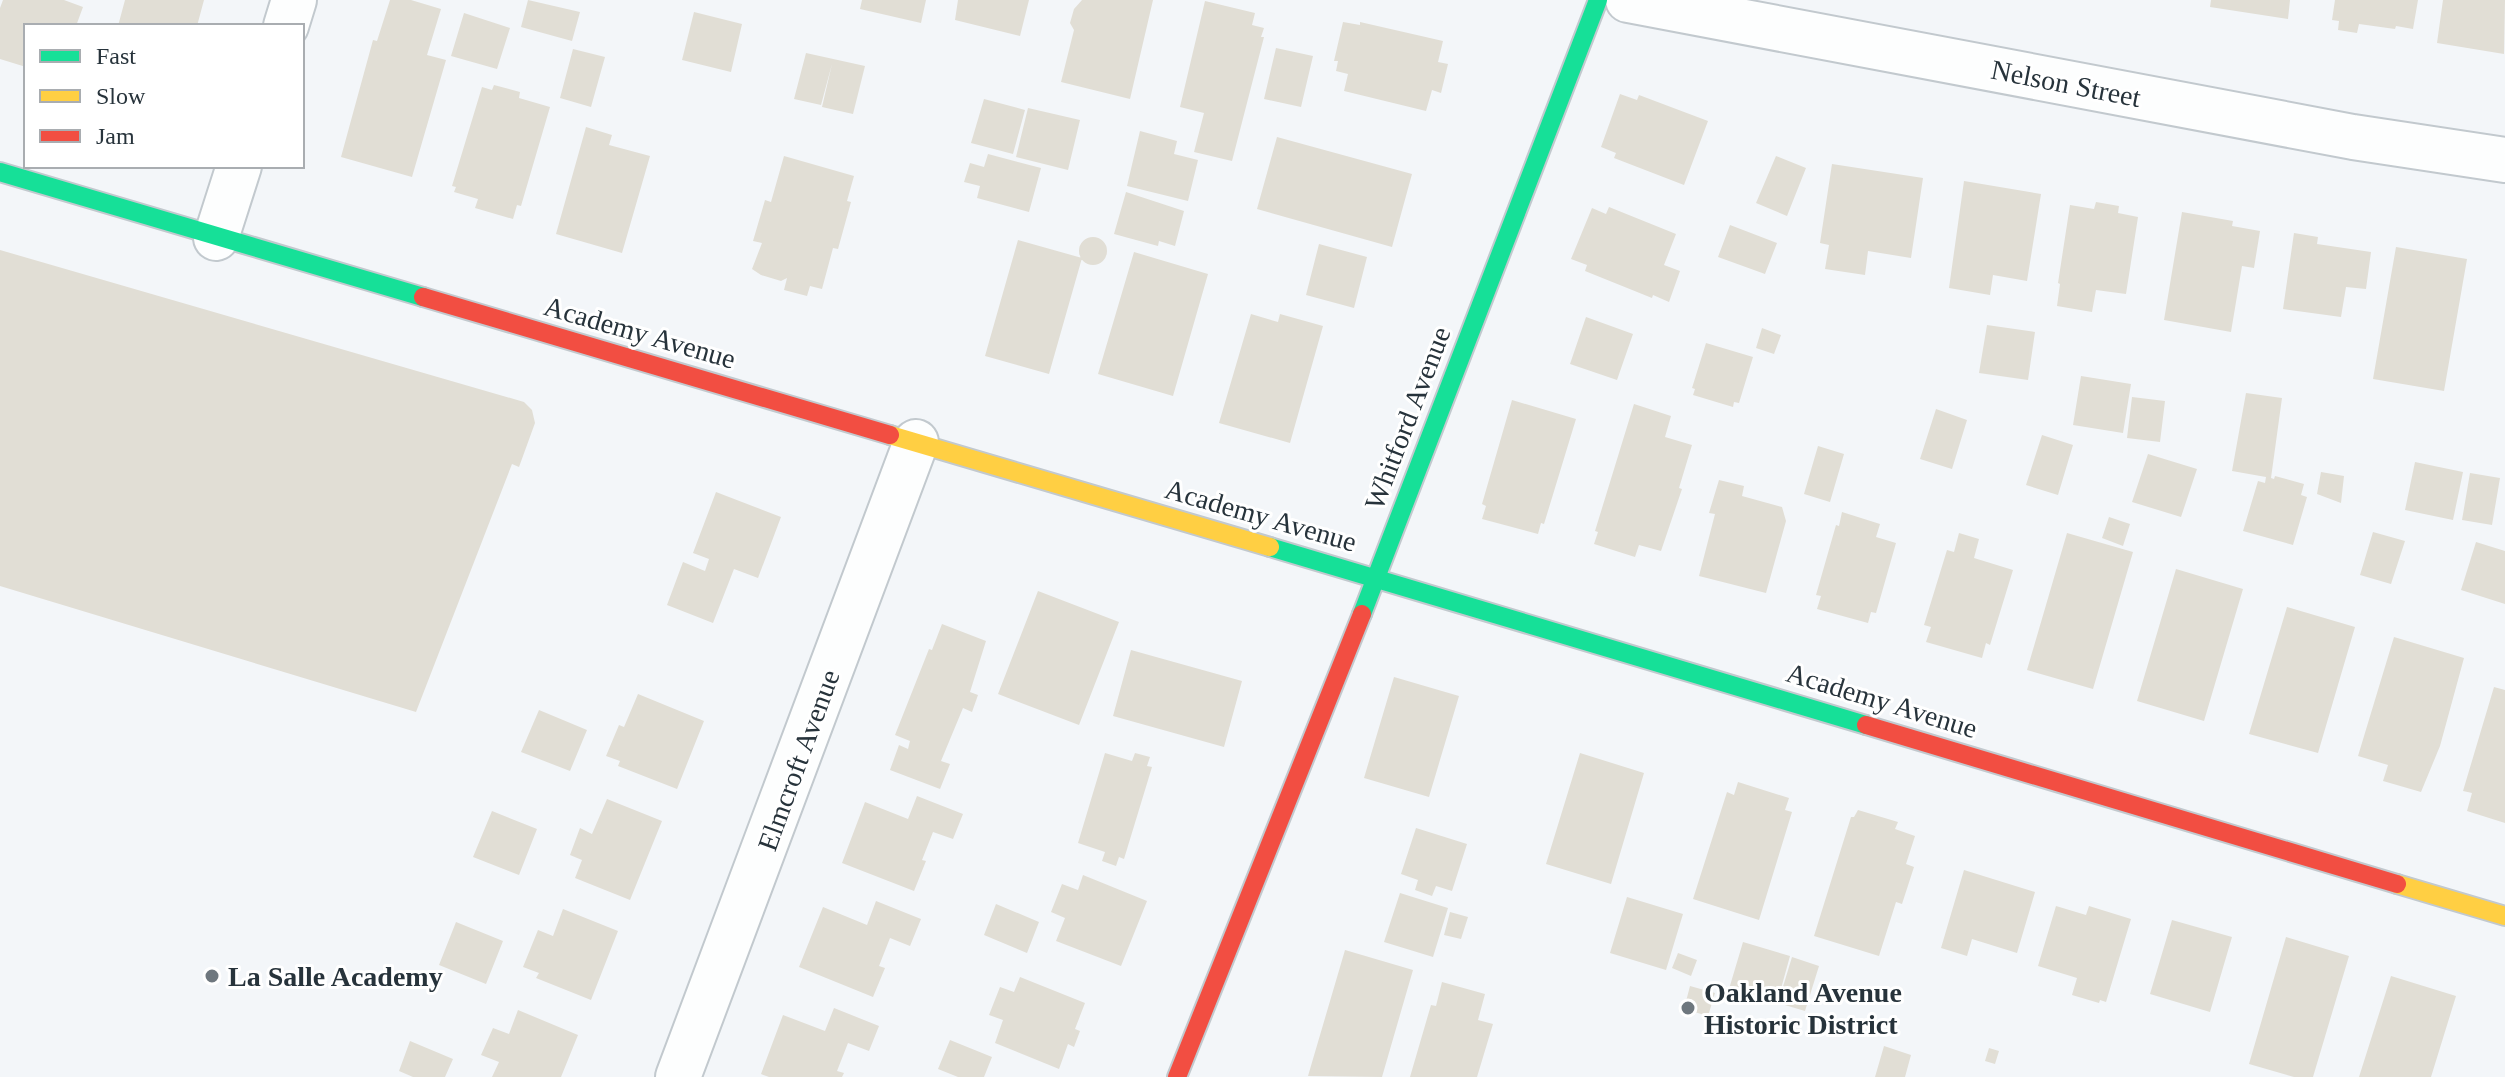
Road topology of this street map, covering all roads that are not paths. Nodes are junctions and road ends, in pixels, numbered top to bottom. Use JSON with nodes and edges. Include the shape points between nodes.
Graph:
{"nodes":[{"id":1,"x":294,"y":0,"type":"edge"},
{"id":2,"x":1598,"y":0,"type":"edge"},
{"id":3,"x":1628,"y":0,"type":"edge"},
{"id":4,"x":287,"y":24,"type":"edge"},
{"id":5,"x":2505,"y":160,"type":"edge"},
{"id":6,"x":238,"y":168,"type":"edge"},
{"id":7,"x":0,"y":172,"type":"edge"},
{"id":8,"x":216,"y":238,"type":"junction"},
{"id":9,"x":916,"y":442,"type":"junction"},
{"id":10,"x":1376,"y":578,"type":"junction"},
{"id":11,"x":2505,"y":916,"type":"edge"},
{"id":12,"x":678,"y":1077,"type":"edge"},
{"id":13,"x":1177,"y":1077,"type":"edge"}],
"edges":[{"from":1,"to":4,"type":"street"},
{"from":2,"to":10,"type":"street","name":"Whitford Avenue"},
{"from":3,"to":5,"type":"street","name":"Nelson Street","via":[[2337,134]]},
{"from":6,"to":8,"type":"street"},
{"from":7,"to":8,"type":"street","name":"Academy Avenue"},
{"from":8,"to":9,"type":"street","name":"Academy Avenue"},
{"from":9,"to":10,"type":"street","name":"Academy Avenue"},
{"from":9,"to":12,"type":"street","name":"Elmcroft Avenue"},
{"from":10,"to":11,"type":"street","name":"Academy Avenue"},
{"from":10,"to":13,"type":"street","name":"Whitford Avenue"}]}
